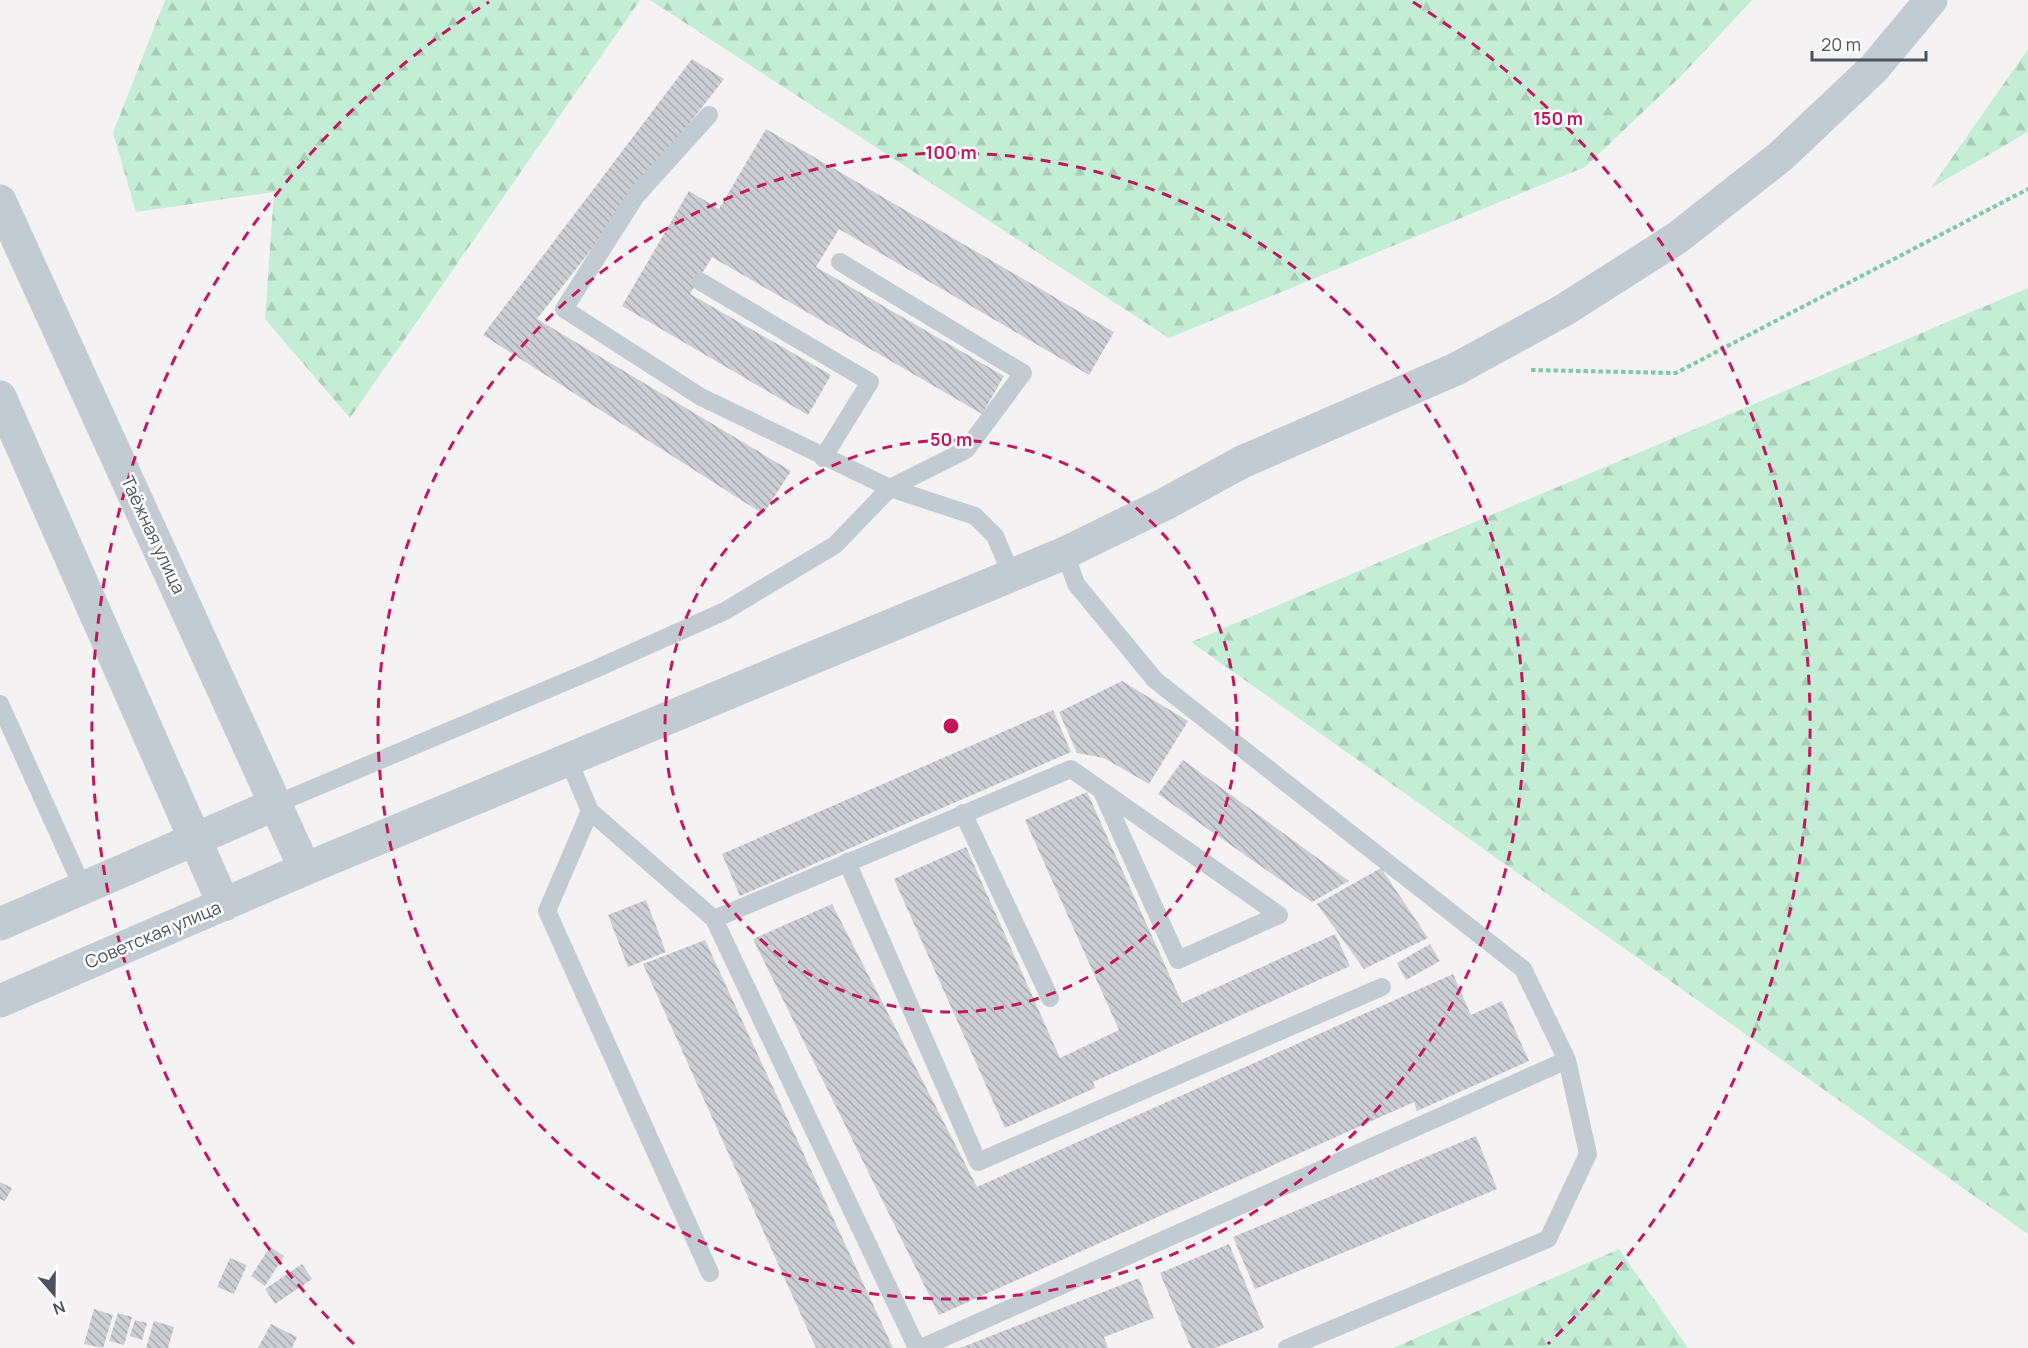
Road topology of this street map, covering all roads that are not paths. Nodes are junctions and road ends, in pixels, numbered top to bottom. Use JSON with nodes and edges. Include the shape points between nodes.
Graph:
{"nodes":[{"id":1,"x":1931,"y":0,"type":"edge"},
{"id":2,"x":709,"y":116,"type":"dead end"},
{"id":3,"x":0,"y":201,"type":"edge"},
{"id":4,"x":840,"y":262,"type":"dead end"},
{"id":5,"x":701,"y":282,"type":"dead end"},
{"id":6,"x":0,"y":397,"type":"edge"},
{"id":7,"x":823,"y":458,"type":"junction"},
{"id":8,"x":890,"y":488,"type":"junction"},
{"id":9,"x":1065,"y":554,"type":"junction"},
{"id":10,"x":1012,"y":576,"type":"junction"},
{"id":11,"x":0,"y":704,"type":"edge"},
{"id":12,"x":568,"y":759,"type":"junction"},
{"id":13,"x":1103,"y":794,"type":"junction"},
{"id":14,"x":276,"y":804,"type":"junction"},
{"id":15,"x":590,"y":811,"type":"junction"},
{"id":16,"x":963,"y":813,"type":"junction"},
{"id":17,"x":195,"y":839,"type":"junction"},
{"id":18,"x":847,"y":862,"type":"junction"},
{"id":19,"x":306,"y":869,"type":"junction"},
{"id":20,"x":82,"y":888,"type":"junction"},
{"id":21,"x":224,"y":905,"type":"junction"},
{"id":22,"x":714,"y":919,"type":"junction"},
{"id":23,"x":0,"y":924,"type":"edge"},
{"id":24,"x":1382,"y":987,"type":"dead end"},
{"id":25,"x":1050,"y":998,"type":"dead end"},
{"id":26,"x":0,"y":1001,"type":"edge"},
{"id":27,"x":1567,"y":1060,"type":"junction"},
{"id":28,"x":710,"y":1273,"type":"dead end"},
{"id":29,"x":919,"y":1348,"type":"edge"},
{"id":30,"x":1287,"y":1348,"type":"edge"}],
"edges":[{"from":1,"to":9,"type":"street","name":"Советская улица","via":[[1874,68],[1781,156],[1677,238],[1564,310],[1456,369],[1242,462]]},
{"from":2,"to":7,"type":"lane","via":[[636,196],[564,309],[700,397]]},
{"from":3,"to":14,"type":"street","name":"Таёжная улица"},
{"from":4,"to":8,"type":"lane","via":[[1023,373],[966,450]]},
{"from":5,"to":7,"type":"lane","via":[[870,382]]},
{"from":6,"to":17,"type":"street"},
{"from":7,"to":8,"type":"lane"},
{"from":8,"to":10,"type":"lane","via":[[975,516],[995,537]]},
{"from":8,"to":14,"type":"lane","via":[[835,545],[725,611]]},
{"from":9,"to":10,"type":"street","name":"Советская улица"},
{"from":9,"to":27,"type":"lane","via":[[1076,584],[1155,680],[1523,969]]},
{"from":10,"to":12,"type":"street","name":"Советская улица"},
{"from":11,"to":20,"type":"lane"},
{"from":12,"to":15,"type":"lane"},
{"from":12,"to":19,"type":"street","name":"Советская улица"},
{"from":13,"to":13,"type":"lane","via":[[1142,820],[1279,915],[1178,960]]},
{"from":13,"to":16,"type":"lane","via":[[1071,769]]},
{"from":14,"to":17,"type":"street"},
{"from":14,"to":19,"type":"street","name":"Таёжная улица"},
{"from":15,"to":22,"type":"lane"},
{"from":15,"to":28,"type":"lane","via":[[547,910]]},
{"from":16,"to":18,"type":"lane"},
{"from":16,"to":25,"type":"lane"},
{"from":17,"to":20,"type":"street"},
{"from":17,"to":21,"type":"street"},
{"from":18,"to":22,"type":"lane"},
{"from":18,"to":24,"type":"lane","via":[[978,1162]]},
{"from":19,"to":21,"type":"street","name":"Советская улица"},
{"from":20,"to":23,"type":"street"},
{"from":21,"to":26,"type":"street","name":"Советская улица"},
{"from":22,"to":29,"type":"lane"},
{"from":27,"to":29,"type":"lane"},
{"from":27,"to":30,"type":"lane","via":[[1588,1154],[1548,1239]]}]}
